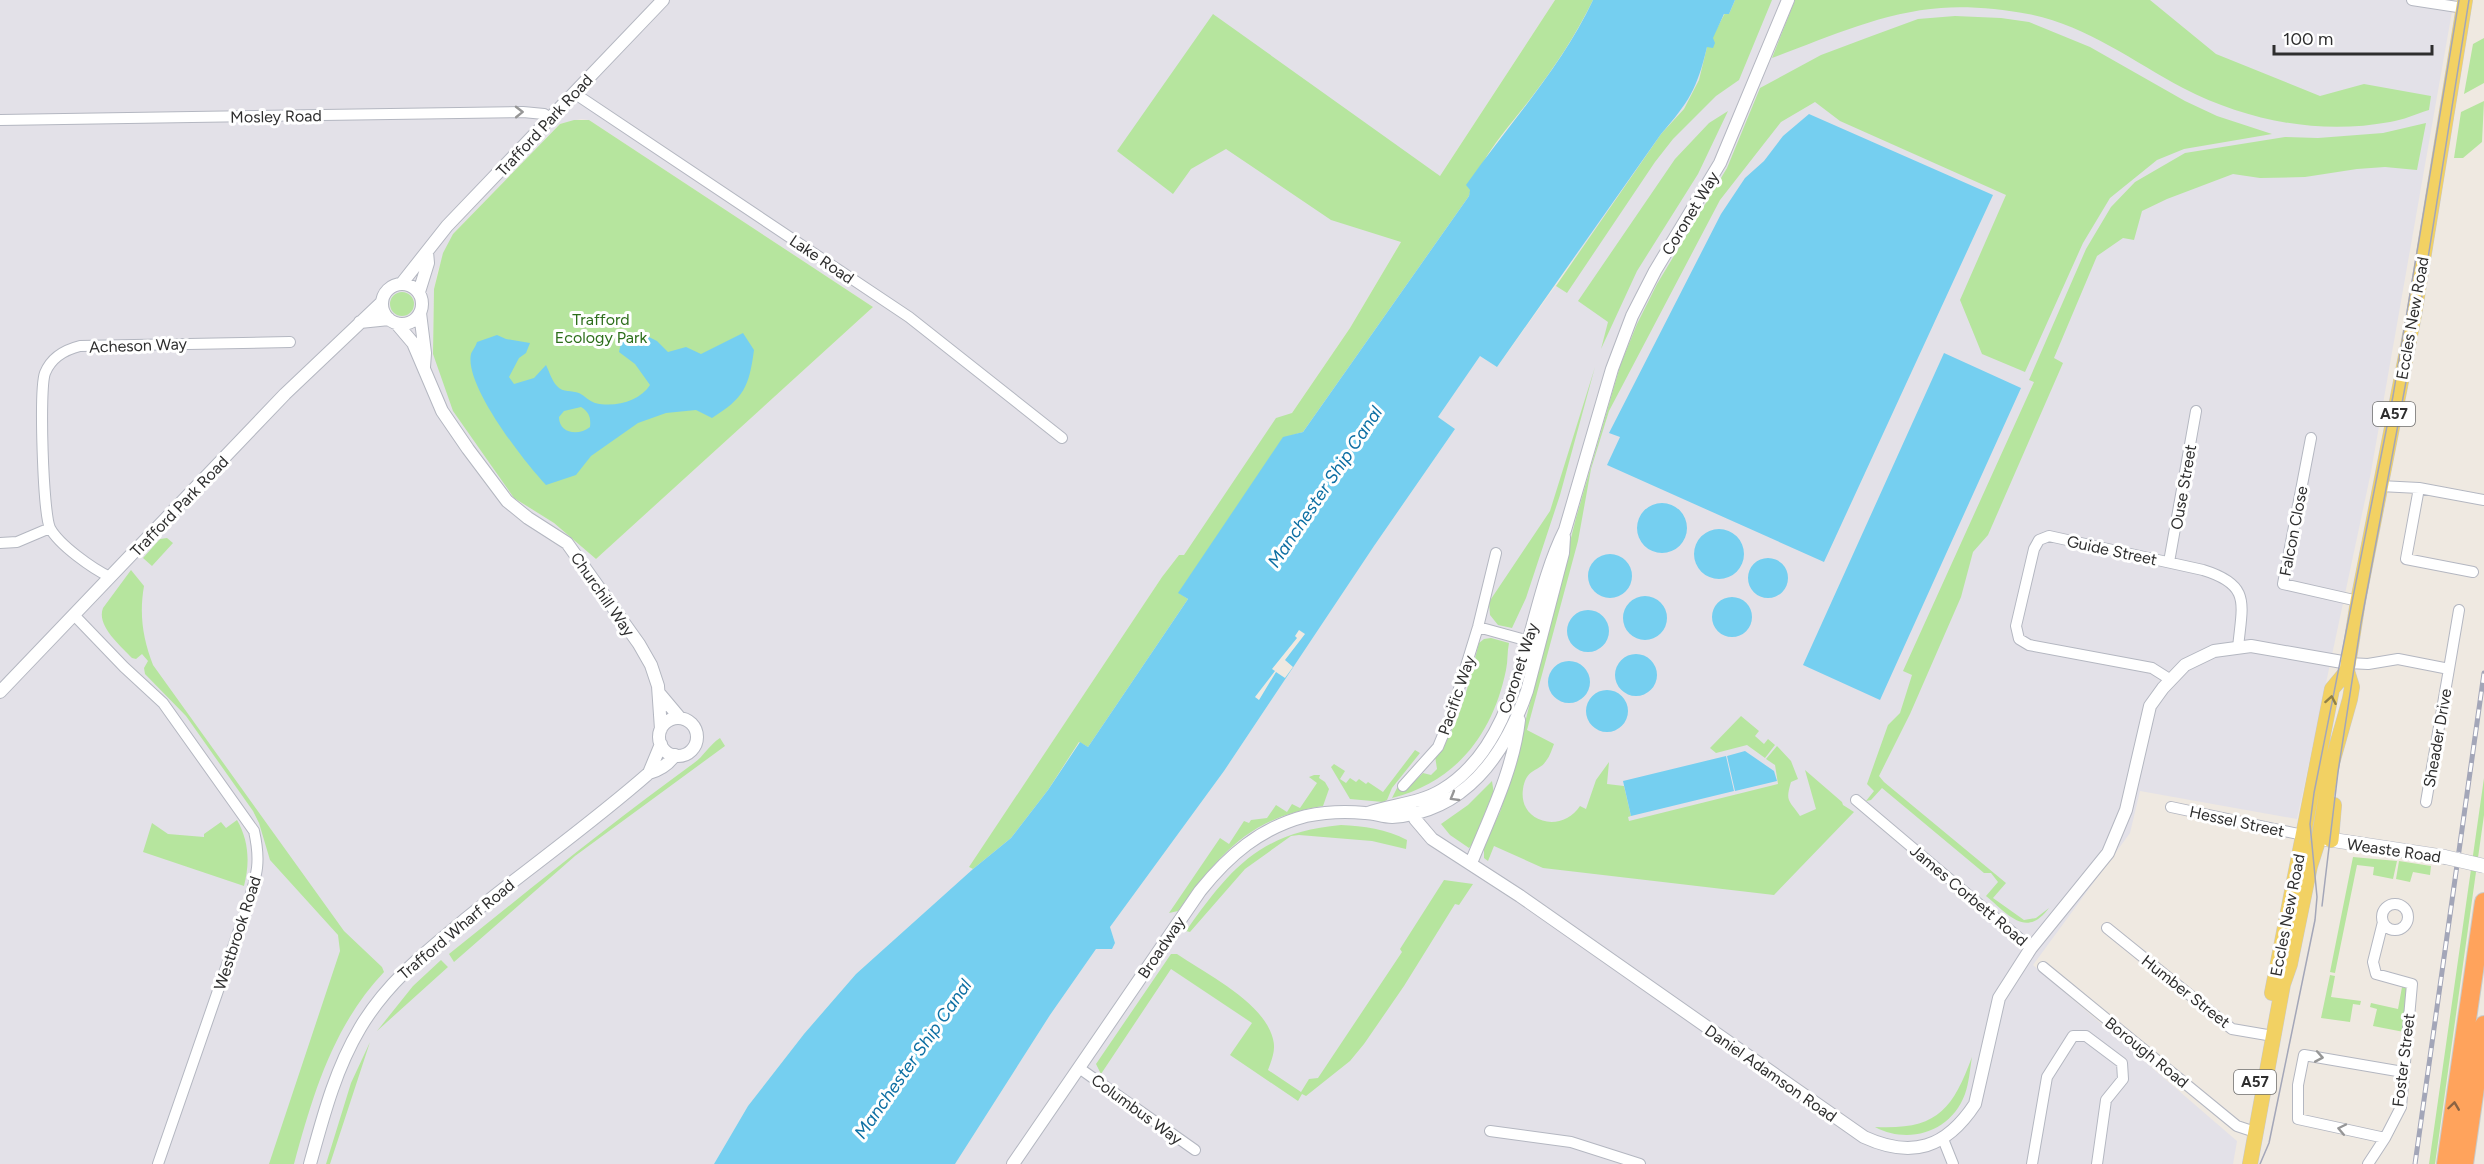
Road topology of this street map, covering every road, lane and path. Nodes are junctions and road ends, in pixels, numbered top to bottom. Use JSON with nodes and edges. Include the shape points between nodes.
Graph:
{"nodes":[{"id":1,"x":663,"y":0,"type":"edge"},
{"id":2,"x":1788,"y":0,"type":"edge"},
{"id":3,"x":2412,"y":0,"type":"edge"},
{"id":4,"x":2464,"y":4,"type":"edge"},
{"id":5,"x":574,"y":93,"type":"junction"},
{"id":6,"x":550,"y":118,"type":"junction"},
{"id":7,"x":0,"y":120,"type":"edge"},
{"id":8,"x":427,"y":252,"type":"junction"},
{"id":9,"x":402,"y":283,"type":"junction"},
{"id":10,"x":419,"y":292,"type":"junction"},
{"id":11,"x":382,"y":302,"type":"junction"},
{"id":12,"x":420,"y":313,"type":"junction"},
{"id":13,"x":392,"y":321,"type":"junction"},
{"id":14,"x":360,"y":322,"type":"junction"},
{"id":15,"x":290,"y":342,"type":"dead end"},
{"id":16,"x":423,"y":367,"type":"junction"},
{"id":17,"x":2196,"y":411,"type":"dead end"},
{"id":18,"x":1062,"y":438,"type":"dead end"},
{"id":19,"x":2311,"y":438,"type":"dead end"},
{"id":20,"x":2380,"y":486,"type":"junction"},
{"id":21,"x":2419,"y":488,"type":"junction"},
{"id":22,"x":2484,"y":500,"type":"edge"},
{"id":23,"x":50,"y":528,"type":"junction"},
{"id":24,"x":0,"y":543,"type":"edge"},
{"id":25,"x":1496,"y":553,"type":"dead end"},
{"id":26,"x":2169,"y":562,"type":"junction"},
{"id":27,"x":2473,"y":572,"type":"dead end"},
{"id":28,"x":110,"y":577,"type":"junction"},
{"id":29,"x":2358,"y":601,"type":"junction"},
{"id":30,"x":2459,"y":610,"type":"dead end"},
{"id":31,"x":74,"y":615,"type":"junction"},
{"id":32,"x":1478,"y":627,"type":"junction"},
{"id":33,"x":1533,"y":642,"type":"junction"},
{"id":34,"x":2238,"y":648,"type":"junction"},
{"id":35,"x":2347,"y":667,"type":"junction"},
{"id":36,"x":2449,"y":669,"type":"junction"},
{"id":37,"x":2171,"y":680,"type":"junction"},
{"id":38,"x":0,"y":692,"type":"edge"},
{"id":39,"x":659,"y":693,"type":"junction"},
{"id":40,"x":1520,"y":711,"type":"junction"},
{"id":41,"x":680,"y":718,"type":"junction"},
{"id":42,"x":661,"y":729,"type":"junction"},
{"id":43,"x":661,"y":744,"type":"junction"},
{"id":44,"x":675,"y":755,"type":"junction"},
{"id":45,"x":1487,"y":769,"type":"junction"},
{"id":46,"x":649,"y":772,"type":"junction"},
{"id":47,"x":1466,"y":774,"type":"junction"},
{"id":48,"x":1403,"y":786,"type":"dead end"},
{"id":49,"x":1502,"y":787,"type":"junction"},
{"id":50,"x":1856,"y":800,"type":"dead end"},
{"id":51,"x":2426,"y":802,"type":"dead end"},
{"id":52,"x":2170,"y":807,"type":"dead end"},
{"id":53,"x":1411,"y":809,"type":"junction"},
{"id":54,"x":1368,"y":813,"type":"joint"},
{"id":55,"x":2303,"y":835,"type":"junction"},
{"id":56,"x":2325,"y":839,"type":"junction"},
{"id":57,"x":1470,"y":863,"type":"junction"},
{"id":58,"x":2484,"y":866,"type":"edge"},
{"id":59,"x":2484,"y":902,"type":"edge"},
{"id":60,"x":2383,"y":922,"type":"dead end"},
{"id":61,"x":2107,"y":928,"type":"dead end"},
{"id":62,"x":2031,"y":948,"type":"junction"},
{"id":63,"x":2043,"y":967,"type":"dead end"},
{"id":64,"x":2484,"y":1025,"type":"edge"},
{"id":65,"x":2268,"y":1035,"type":"junction"},
{"id":66,"x":1079,"y":1068,"type":"junction"},
{"id":67,"x":2403,"y":1072,"type":"junction"},
{"id":68,"x":1490,"y":1131,"type":"dead end"},
{"id":69,"x":2251,"y":1131,"type":"junction"},
{"id":70,"x":2385,"y":1138,"type":"junction"},
{"id":71,"x":1943,"y":1139,"type":"junction"},
{"id":72,"x":1195,"y":1150,"type":"dead end"},
{"id":73,"x":158,"y":1164,"type":"edge"},
{"id":74,"x":310,"y":1164,"type":"edge"},
{"id":75,"x":1013,"y":1164,"type":"edge"},
{"id":76,"x":1640,"y":1164,"type":"edge"},
{"id":77,"x":1953,"y":1164,"type":"edge"},
{"id":78,"x":2032,"y":1164,"type":"edge"},
{"id":79,"x":2097,"y":1164,"type":"edge"},
{"id":80,"x":2242,"y":1164,"type":"edge"},
{"id":81,"x":2250,"y":1164,"type":"edge"},
{"id":82,"x":2368,"y":1164,"type":"edge"},
{"id":83,"x":2446,"y":1164,"type":"edge"},
{"id":84,"x":2464,"y":1164,"type":"edge"}],
"edges":[{"from":1,"to":5,"type":"street","name":"Trafford Park Road"},
{"from":2,"to":33,"type":"street","name":"Coronet Way","via":[[1712,179],[1632,316],[1612,369],[1565,530],[1554,552]]},
{"from":3,"to":4,"type":"street"},
{"from":4,"to":20,"type":"main road","name":"Eccles New Road","number":"A57","via":[[2414,315]]},
{"from":5,"to":6,"type":"street","name":"Trafford Park Road"},
{"from":5,"to":18,"type":"street","name":"Lake Road","via":[[909,317]]},
{"from":7,"to":6,"type":"street","name":"Mosley Road","one_way":true,"via":[[537,112]]},
{"from":6,"to":8,"type":"street","name":"Trafford Park Road"},
{"from":8,"to":9,"type":"street","name":"Trafford Park Road"},
{"from":8,"to":10,"type":"street","name":"Trafford Park Road","via":[[428,263]]},
{"from":9,"to":10,"type":"street"},
{"from":9,"to":11,"type":"street","via":[[386,291]]},
{"from":10,"to":12,"type":"street"},
{"from":11,"to":13,"type":"street","via":[[384,314]]},
{"from":11,"to":14,"type":"street","name":"Trafford Park Road"},
{"from":12,"to":13,"type":"street","via":[[410,322]]},
{"from":12,"to":16,"type":"street","name":"Churchill Way"},
{"from":13,"to":14,"type":"street"},
{"from":13,"to":16,"type":"street","name":"Churchill Way","via":[[413,343]]},
{"from":14,"to":28,"type":"street","name":"Trafford Park Road","via":[[289,390]]},
{"from":15,"to":23,"type":"street","name":"Acheson Way","via":[[80,346],[59,355],[48,366],[42,388]]},
{"from":16,"to":39,"type":"street","name":"Churchill Way","via":[[442,411],[507,501],[567,543],[580,559],[651,665]]},
{"from":17,"to":26,"type":"street","name":"Ouse Street"},
{"from":19,"to":29,"type":"street","name":"Falcon Close","via":[[2283,584]]},
{"from":20,"to":21,"type":"street"},
{"from":20,"to":29,"type":"main road","name":"Eccles New Road","number":"A57"},
{"from":21,"to":22,"type":"street"},
{"from":21,"to":27,"type":"street","via":[[2406,559]]},
{"from":23,"to":24,"type":"street","via":[[17,542]]},
{"from":23,"to":28,"type":"street","via":[[97,571]]},
{"from":25,"to":32,"type":"street","name":"Pacific Way"},
{"from":26,"to":34,"type":"street","name":"Guide Street","via":[[2224,576],[2235,585],[2242,602]]},
{"from":26,"to":37,"type":"street","name":"Guide Street","via":[[2049,536],[2039,540],[2016,626],[2019,639],[2029,645],[2152,668]]},
{"from":28,"to":31,"type":"street","name":"Trafford Park Road"},
{"from":29,"to":35,"type":"main road","name":"Eccles New Road","number":"A57"},
{"from":30,"to":36,"type":"street"},
{"from":31,"to":38,"type":"street","name":"Trafford Park Road"},
{"from":31,"to":73,"type":"street","name":"Westbrook Road","via":[[163,703],[254,831],[258,846],[259,866],[248,904]]},
{"from":32,"to":33,"type":"street"},
{"from":32,"to":48,"type":"street","name":"Pacific Way","via":[[1438,747]]},
{"from":33,"to":40,"type":"street","name":"Coronet Way"},
{"from":33,"to":47,"type":"street","name":"Coronet Way","via":[[1496,730]]},
{"from":34,"to":35,"type":"street","name":"James Corbett Road","via":[[2251,646]]},
{"from":34,"to":37,"type":"street","name":"James Corbett Road","via":[[2214,651],[2185,665]]},
{"from":35,"to":36,"type":"street","name":"Sheader Drive","via":[[2398,659]]},
{"from":55,"to":35,"type":"main road","name":"Eccles New Road","number":"A57","one_way":true,"via":[[2332,689]]},
{"from":35,"to":56,"type":"main road","name":"Eccles New Road","number":"A57","via":[[2351,693]]},
{"from":36,"to":51,"type":"street","name":"Sheader Drive"},
{"from":37,"to":62,"type":"street","name":"James Corbett Road","via":[[2150,706],[2126,810],[2108,853]]},
{"from":39,"to":41,"type":"street","name":"Churchill Way"},
{"from":39,"to":42,"type":"street","name":"Churchill Way"},
{"from":40,"to":45,"type":"street","name":"Coronet Way"},
{"from":40,"to":49,"type":"street"},
{"from":41,"to":42,"type":"street","via":[[669,720]]},
{"from":41,"to":44,"type":"street","via":[[692,724],[696,740],[686,753]]},
{"from":42,"to":43,"type":"street"},
{"from":43,"to":44,"type":"street"},
{"from":43,"to":46,"type":"street","name":"Trafford Wharf Road"},
{"from":44,"to":46,"type":"street","name":"Trafford Wharf Road","via":[[660,770]]},
{"from":45,"to":47,"type":"street"},
{"from":45,"to":49,"type":"street","via":[[1495,773]]},
{"from":45,"to":53,"type":"street","name":"Coronet Way","one_way":true,"via":[[1459,794]]},
{"from":46,"to":74,"type":"street","name":"Trafford Wharf Road","via":[[423,953],[386,991],[350,1046],[336,1077]]},
{"from":47,"to":53,"type":"street","name":"Coronet Way"},
{"from":49,"to":57,"type":"street"},
{"from":50,"to":62,"type":"street","name":"James Corbett Road"},
{"from":52,"to":55,"type":"street","name":"Hessel Street"},
{"from":53,"to":54,"type":"street","name":"Coronet Way","via":[[1380,817]]},
{"from":53,"to":57,"type":"street","name":"Daniel Adamson Road","via":[[1432,839]]},
{"from":54,"to":66,"type":"street","name":"Broadway","via":[[1327,813],[1287,822],[1234,853],[1200,891]]},
{"from":55,"to":56,"type":"main road","name":"Weaste Road"},
{"from":55,"to":65,"type":"main road","name":"Eccles New Road","number":"A57"},
{"from":56,"to":58,"type":"main road","name":"Weaste Road","bridge":true},
{"from":56,"to":65,"type":"main road","name":"Eccles New Road","via":[[2310,866]]},
{"from":57,"to":71,"type":"street","name":"Daniel Adamson Road","via":[[1864,1137],[1903,1149],[1924,1147]]},
{"from":83,"to":59,"type":"highway","one_way":true},
{"from":60,"to":67,"type":"street","name":"Foster Street","via":[[2373,962],[2376,974],[2412,984]]},
{"from":61,"to":65,"type":"street","name":"Humber Street","via":[[2232,1029]]},
{"from":62,"to":71,"type":"street","name":"Daniel Adamson Road","via":[[1999,998],[1975,1104]]},
{"from":63,"to":69,"type":"street","name":"Borough Road","via":[[2237,1126]]},
{"from":64,"to":84,"type":"highway"},
{"from":65,"to":69,"type":"main road","name":"Eccles New Road"},
{"from":66,"to":72,"type":"street","name":"Columbus Way"},
{"from":66,"to":75,"type":"street","name":"Broadway"},
{"from":67,"to":70,"type":"street","name":"Foster Street","via":[[2400,1107]]},
{"from":70,"to":67,"type":"street","one_way":true,"via":[[2298,1119],[2298,1085],[2304,1055]]},
{"from":68,"to":76,"type":"street","via":[[1571,1142]]},
{"from":69,"to":80,"type":"main road","name":"Eccles New Road"},
{"from":69,"to":81,"type":"main road","name":"Eccles New Road"},
{"from":70,"to":82,"type":"street","name":"Foster Street"},
{"from":71,"to":77,"type":"street"},
{"from":78,"to":79,"type":"street","via":[[2047,1077],[2073,1036],[2086,1036],[2122,1063],[2123,1079],[2106,1100]]}]}
